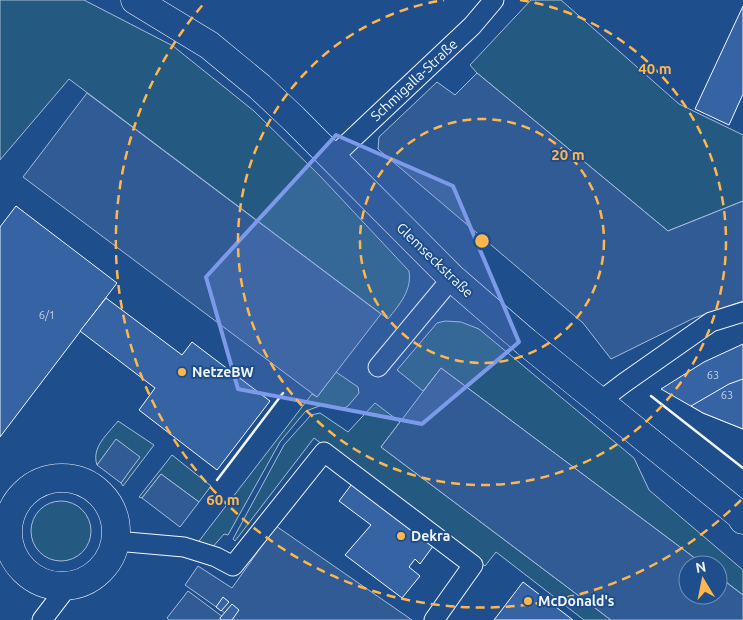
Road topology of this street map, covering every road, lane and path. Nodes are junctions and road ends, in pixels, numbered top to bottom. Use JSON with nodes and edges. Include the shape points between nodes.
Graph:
{"nodes":[{"id":1,"x":135,"y":0,"type":"edge"},
{"id":2,"x":494,"y":0,"type":"edge"},
{"id":3,"x":332,"y":157,"type":"junction"},
{"id":4,"x":452,"y":278,"type":"junction"},
{"id":5,"x":743,"y":312,"type":"edge"},
{"id":6,"x":378,"y":367,"type":"dead end"},
{"id":7,"x":600,"y":402,"type":"junction"},
{"id":8,"x":742,"y":517,"type":"edge"},
{"id":9,"x":116,"y":541,"type":"junction"},
{"id":10,"x":7,"y":560,"type":"edge"},
{"id":11,"x":68,"y":586,"type":"junction"},
{"id":12,"x":42,"y":620,"type":"edge"},
{"id":13,"x":434,"y":620,"type":"edge"}],
"edges":[{"from":1,"to":3,"type":"street","name":"Glemseckstraße","via":[[209,46],[260,87]]},
{"from":2,"to":3,"type":"lane","name":"Schmigalla-Straße","via":[[472,26]]},
{"from":3,"to":4,"type":"street","name":"Glemseckstraße"},
{"from":4,"to":6,"type":"lane"},
{"from":4,"to":7,"type":"street","name":"Glemseckstraße"},
{"from":5,"to":7,"type":"lane","via":[[711,322]]},
{"from":7,"to":8,"type":"street","name":"Glemseckstraße"},
{"from":9,"to":10,"type":"street","via":[[113,510],[92,486],[78,479],[46,479],[20,497],[12,511]]},
{"from":9,"to":11,"type":"street","via":[[105,566],[95,576]]},
{"from":9,"to":13,"type":"lane","via":[[184,547],[233,566],[324,452],[473,565]]},
{"from":10,"to":11,"type":"street","via":[[37,580]]},
{"from":11,"to":12,"type":"lane"}]}
